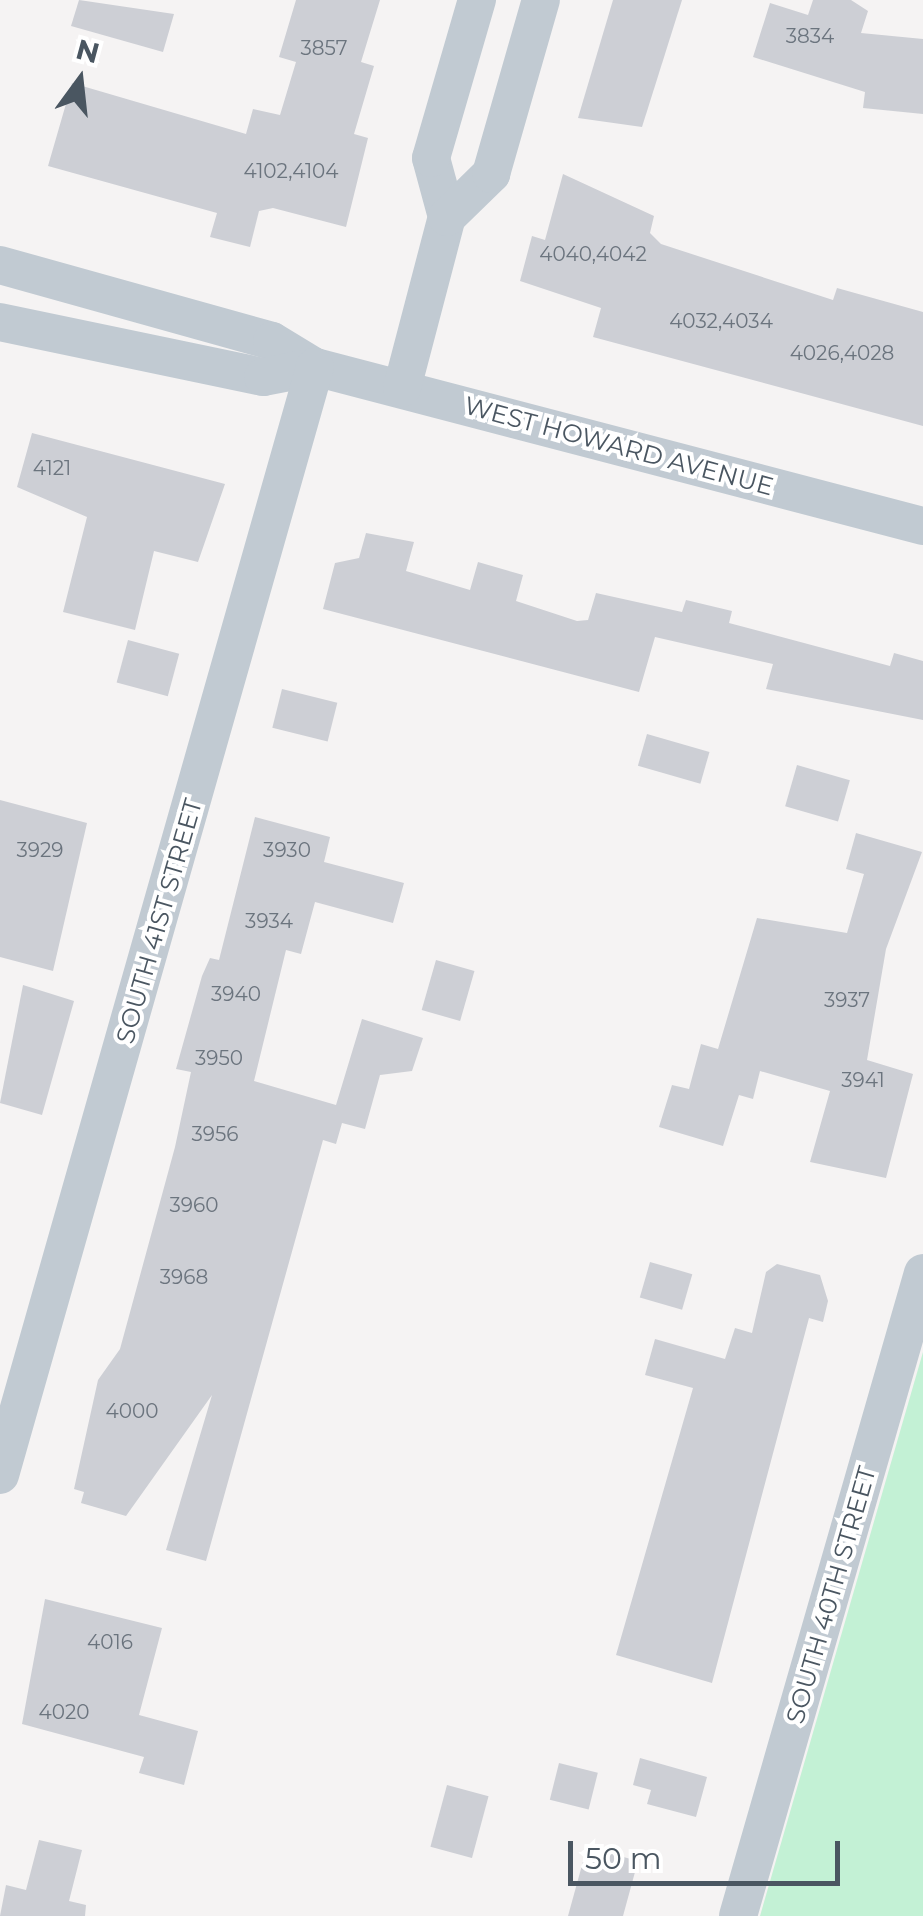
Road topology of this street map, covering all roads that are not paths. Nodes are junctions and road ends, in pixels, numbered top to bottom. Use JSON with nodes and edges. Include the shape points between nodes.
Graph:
{"nodes":[{"id":1,"x":477,"y":0,"type":"edge"},
{"id":2,"x":541,"y":0,"type":"edge"},
{"id":3,"x":447,"y":217,"type":"junction"},
{"id":4,"x":0,"y":265,"type":"edge"},
{"id":5,"x":136,"y":302,"type":"junction"},
{"id":6,"x":0,"y":322,"type":"edge"},
{"id":7,"x":124,"y":350,"type":"junction"},
{"id":8,"x":314,"y":367,"type":"junction"},
{"id":9,"x":402,"y":388,"type":"junction"},
{"id":10,"x":923,"y":526,"type":"edge"},
{"id":11,"x":923,"y":1273,"type":"edge"},
{"id":12,"x":0,"y":1475,"type":"edge"},
{"id":13,"x":738,"y":1916,"type":"edge"}],
"edges":[{"from":1,"to":3,"type":"street","via":[[431,158]]},
{"from":2,"to":3,"type":"street","via":[[491,174]]},
{"from":3,"to":9,"type":"street"},
{"from":4,"to":5,"type":"street","name":"WEST HOWARD AVENUE"},
{"from":5,"to":7,"type":"street"},
{"from":5,"to":8,"type":"street","name":"WEST HOWARD AVENUE","via":[[272,341]]},
{"from":6,"to":7,"type":"street","name":"WEST HOWARD AVENUE"},
{"from":7,"to":8,"type":"street","name":"WEST HOWARD AVENUE","via":[[263,377]]},
{"from":8,"to":9,"type":"street","name":"WEST HOWARD AVENUE"},
{"from":8,"to":12,"type":"street","name":"SOUTH 41ST STREET"},
{"from":9,"to":10,"type":"street","name":"WEST HOWARD AVENUE"},
{"from":11,"to":13,"type":"street","name":"SOUTH 40TH STREET"}]}
